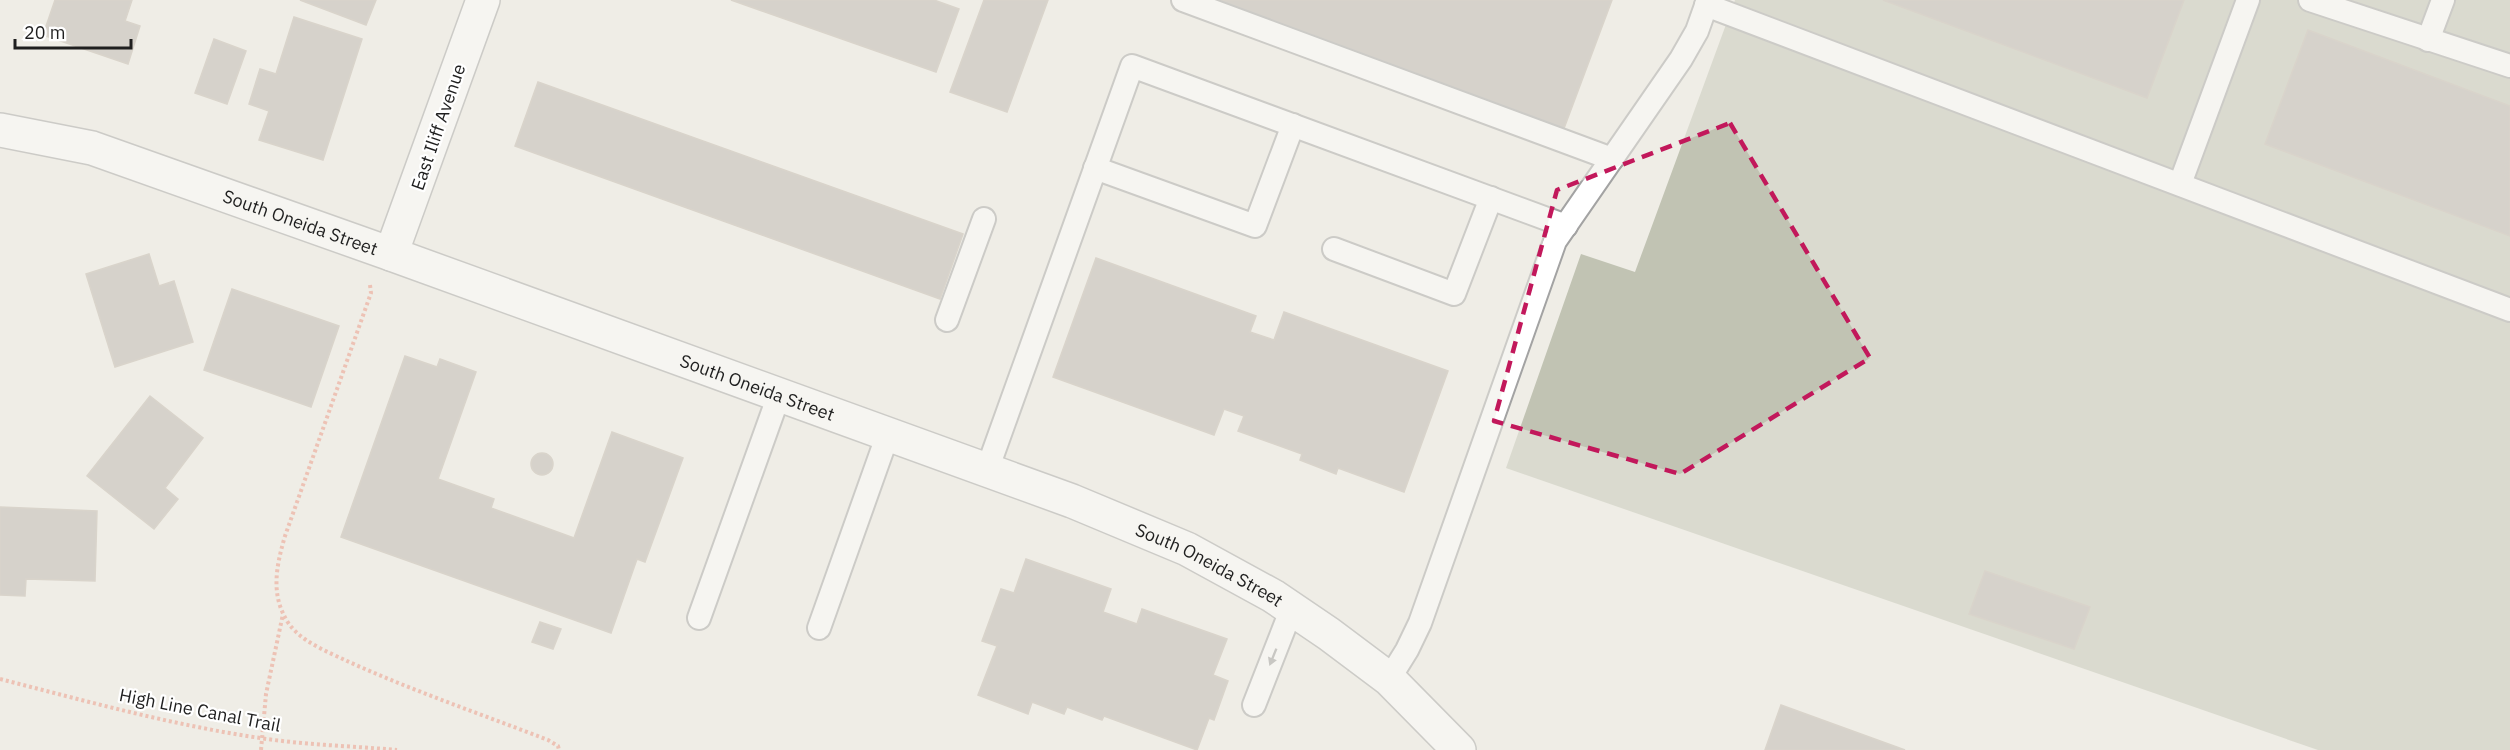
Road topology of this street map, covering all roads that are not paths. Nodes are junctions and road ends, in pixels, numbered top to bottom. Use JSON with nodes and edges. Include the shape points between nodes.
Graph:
{"nodes":[{"id":1,"x":483,"y":0,"type":"edge"},
{"id":2,"x":1183,"y":0,"type":"edge"},
{"id":3,"x":2248,"y":0,"type":"edge"},
{"id":4,"x":2310,"y":0,"type":"edge"},
{"id":5,"x":2443,"y":0,"type":"edge"},
{"id":6,"x":1707,"y":2,"type":"edge"},
{"id":7,"x":2428,"y":40,"type":"junction"},
{"id":8,"x":2510,"y":66,"type":"edge"},
{"id":9,"x":1293,"y":125,"type":"junction"},
{"id":10,"x":0,"y":130,"type":"edge"},
{"id":11,"x":1612,"y":159,"type":"junction"},
{"id":12,"x":1095,"y":168,"type":"junction"},
{"id":13,"x":2180,"y":184,"type":"junction"},
{"id":14,"x":1491,"y":198,"type":"junction"},
{"id":15,"x":984,"y":219,"type":"dead end"},
{"id":16,"x":1566,"y":226,"type":"junction"},
{"id":17,"x":379,"y":249,"type":"junction"},
{"id":18,"x":1334,"y":249,"type":"dead end"},
{"id":19,"x":2510,"y":310,"type":"edge"},
{"id":20,"x":946,"y":320,"type":"dead end"},
{"id":21,"x":779,"y":395,"type":"junction"},
{"id":22,"x":888,"y":434,"type":"junction"},
{"id":23,"x":987,"y":470,"type":"junction"},
{"id":24,"x":1292,"y":608,"type":"junction"},
{"id":25,"x":699,"y":618,"type":"dead end"},
{"id":26,"x":819,"y":628,"type":"dead end"},
{"id":27,"x":1389,"y":679,"type":"junction"},
{"id":28,"x":1254,"y":705,"type":"dead end"},
{"id":29,"x":1460,"y":750,"type":"edge"}],
"edges":[{"from":1,"to":17,"type":"street","name":"East Iliff Avenue"},
{"from":2,"to":11,"type":"lane"},
{"from":3,"to":13,"type":"lane"},
{"from":4,"to":7,"type":"lane"},
{"from":5,"to":7,"type":"lane"},
{"from":6,"to":11,"type":"lane","via":[[1681,59]]},
{"from":6,"to":13,"type":"lane"},
{"from":7,"to":8,"type":"lane"},
{"from":9,"to":12,"type":"lane","via":[[1255,226]]},
{"from":9,"to":12,"type":"lane","via":[[1132,66]]},
{"from":9,"to":14,"type":"lane"},
{"from":10,"to":17,"type":"street","name":"South Oneida Street","via":[[92,148]]},
{"from":11,"to":16,"type":"lane"},
{"from":12,"to":23,"type":"lane"},
{"from":13,"to":19,"type":"lane"},
{"from":14,"to":16,"type":"lane"},
{"from":14,"to":18,"type":"lane","via":[[1454,294]]},
{"from":15,"to":20,"type":"lane"},
{"from":16,"to":27,"type":"lane","via":[[1555,241],[1420,623]]},
{"from":17,"to":21,"type":"street","name":"South Oneida Street"},
{"from":21,"to":22,"type":"street","name":"South Oneida Street"},
{"from":21,"to":25,"type":"lane"},
{"from":22,"to":23,"type":"street","name":"South Oneida Street"},
{"from":22,"to":26,"type":"lane"},
{"from":23,"to":24,"type":"street","name":"South Oneida Street","via":[[1159,536]]},
{"from":24,"to":27,"type":"street","name":"South Oneida Street"},
{"from":24,"to":28,"type":"lane","one_way":true},
{"from":27,"to":29,"type":"street","name":"South Oneida Street"}]}
